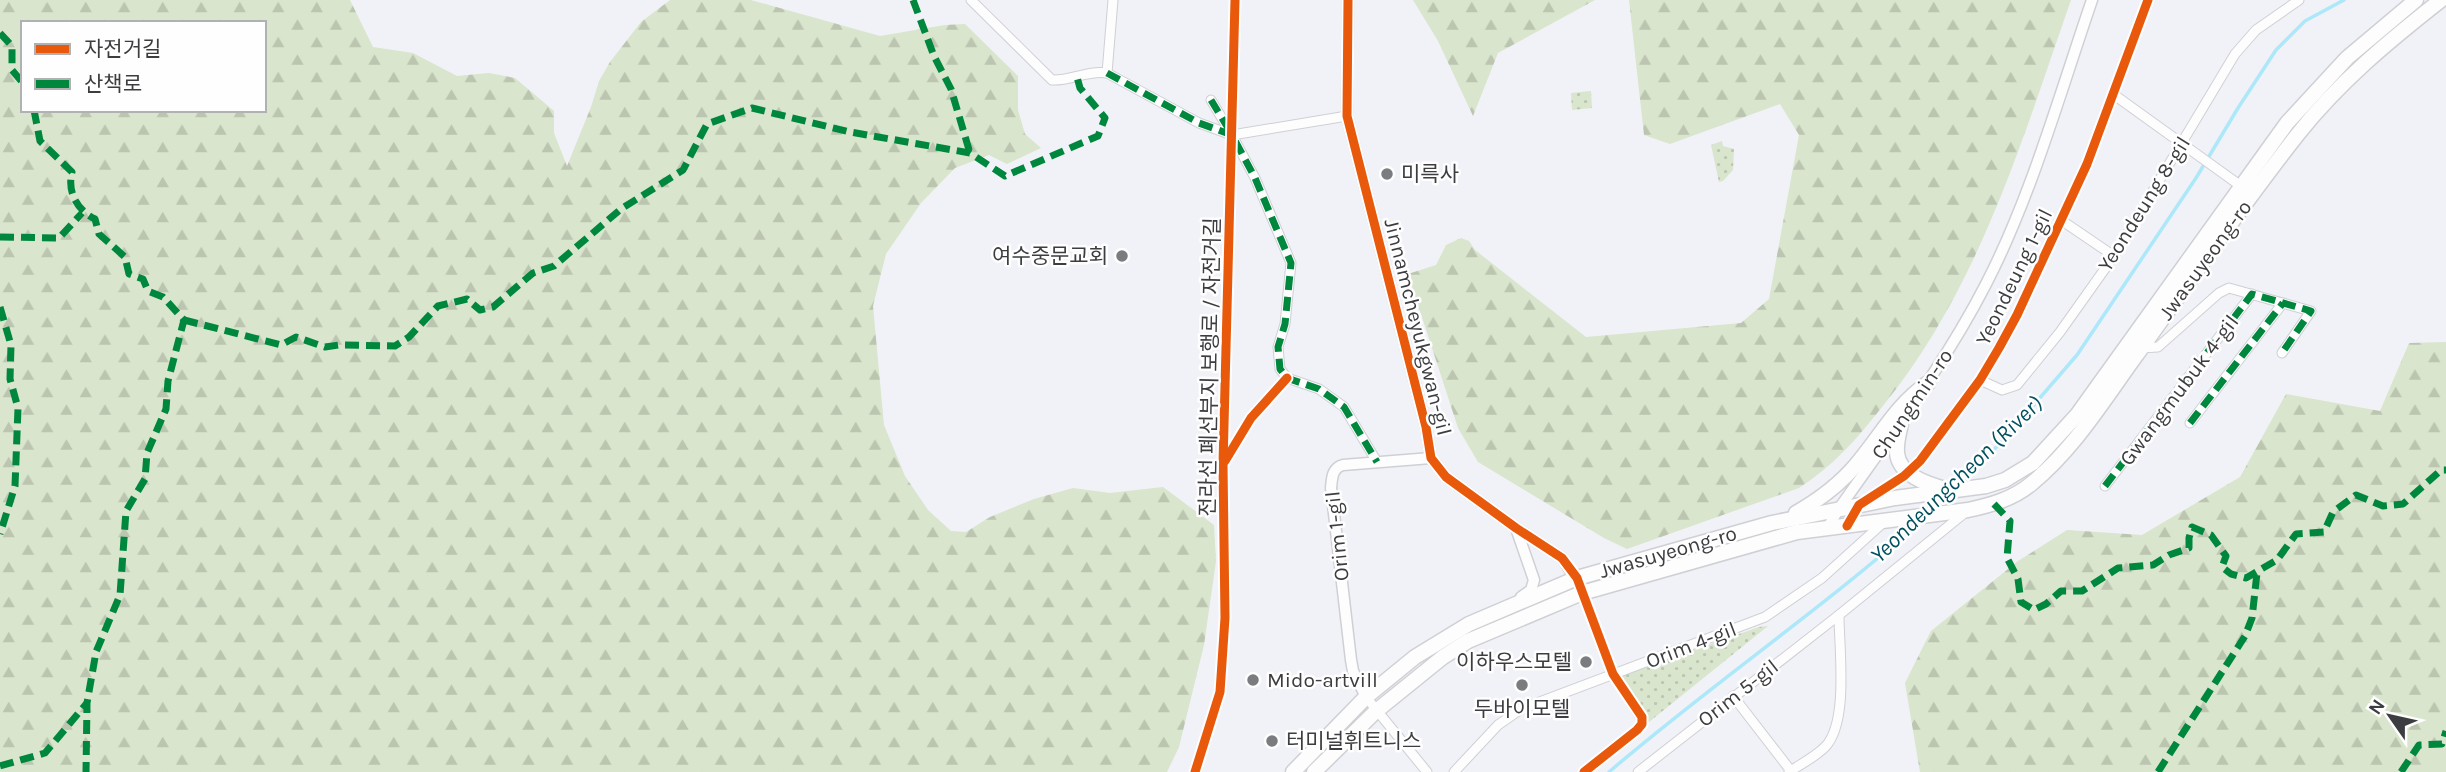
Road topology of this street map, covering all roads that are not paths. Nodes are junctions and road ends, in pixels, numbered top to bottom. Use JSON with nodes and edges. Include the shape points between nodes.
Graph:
{"nodes":[{"id":1,"x":971,"y":0,"type":"edge"},
{"id":2,"x":1113,"y":0,"type":"edge"},
{"id":3,"x":1348,"y":0,"type":"edge"},
{"id":4,"x":2092,"y":0,"type":"edge"},
{"id":5,"x":2148,"y":0,"type":"edge"},
{"id":6,"x":2280,"y":0,"type":"edge"},
{"id":7,"x":2299,"y":0,"type":"edge"},
{"id":8,"x":2416,"y":0,"type":"edge"},
{"id":9,"x":2441,"y":0,"type":"edge"},
{"id":10,"x":2289,"y":6,"type":"junction"},
{"id":11,"x":1107,"y":73,"type":"junction"},
{"id":12,"x":2113,"y":94,"type":"junction"},
{"id":13,"x":1211,"y":100,"type":"dead end"},
{"id":14,"x":1347,"y":116,"type":"junction"},
{"id":15,"x":1232,"y":135,"type":"junction"},
{"id":16,"x":2182,"y":143,"type":"junction"},
{"id":17,"x":2247,"y":190,"type":"junction"},
{"id":18,"x":2061,"y":220,"type":"junction"},
{"id":19,"x":2114,"y":256,"type":"junction"},
{"id":20,"x":2252,"y":295,"type":"junction"},
{"id":21,"x":2283,"y":303,"type":"junction"},
{"id":22,"x":2141,"y":348,"type":"junction"},
{"id":23,"x":2282,"y":353,"type":"dead end"},
{"id":24,"x":1287,"y":378,"type":"junction"},
{"id":25,"x":1980,"y":380,"type":"junction"},
{"id":26,"x":1928,"y":383,"type":"junction"},
{"id":27,"x":2190,"y":423,"type":"dead end"},
{"id":28,"x":1901,"y":424,"type":"junction"},
{"id":29,"x":1431,"y":458,"type":"junction"},
{"id":30,"x":1377,"y":463,"type":"junction"},
{"id":31,"x":1223,"y":464,"type":"dead end"},
{"id":32,"x":1914,"y":476,"type":"junction"},
{"id":33,"x":2105,"y":486,"type":"dead end"},
{"id":34,"x":1959,"y":490,"type":"junction"},
{"id":35,"x":1859,"y":505,"type":"junction"},
{"id":36,"x":1838,"y":510,"type":"junction"},
{"id":37,"x":1968,"y":510,"type":"junction"},
{"id":38,"x":1916,"y":517,"type":"junction"},
{"id":39,"x":1784,"y":520,"type":"junction"},
{"id":40,"x":1891,"y":520,"type":"junction"},
{"id":41,"x":1847,"y":526,"type":"junction"},
{"id":42,"x":1516,"y":528,"type":"junction"},
{"id":43,"x":1827,"y":529,"type":"junction"},
{"id":44,"x":1577,"y":578,"type":"junction"},
{"id":45,"x":1583,"y":593,"type":"junction"},
{"id":46,"x":1839,"y":615,"type":"junction"},
{"id":47,"x":1469,"y":624,"type":"junction"},
{"id":48,"x":1613,"y":674,"type":"junction"},
{"id":49,"x":1733,"y":696,"type":"junction"},
{"id":50,"x":1366,"y":697,"type":"junction"},
{"id":51,"x":1376,"y":712,"type":"junction"},
{"id":52,"x":1315,"y":749,"type":"junction"},
{"id":53,"x":1326,"y":760,"type":"junction"},
{"id":54,"x":1790,"y":771,"type":"edge"},
{"id":55,"x":1293,"y":772,"type":"edge"},
{"id":56,"x":1314,"y":772,"type":"edge"},
{"id":57,"x":1427,"y":772,"type":"edge"},
{"id":58,"x":1454,"y":772,"type":"edge"},
{"id":59,"x":1584,"y":772,"type":"edge"},
{"id":60,"x":1638,"y":772,"type":"edge"}],
"edges":[{"from":1,"to":11,"type":"street","via":[[1052,80]]},
{"from":2,"to":11,"type":"street"},
{"from":3,"to":14,"type":"street","name":"Jinnamcheyukgwan-gil"},
{"from":4,"to":26,"type":"street","name":"Chungmin-ro","via":[[2009,234],[1986,284]]},
{"from":5,"to":12,"type":"street","name":"Yeondeung 1-gil"},
{"from":6,"to":10,"type":"street"},
{"from":7,"to":10,"type":"street","name":"Yeondeung 8-gil"},
{"from":8,"to":17,"type":"main road","name":"Jwasuyeong-ro","via":[[2320,85],[2287,123]]},
{"from":9,"to":17,"type":"main road","name":"Jwasuyeong-ro","via":[[2332,95]]},
{"from":10,"to":16,"type":"street","name":"Yeondeung 8-gil","via":[[2247,39]]},
{"from":11,"to":15,"type":"street","via":[[1199,123]]},
{"from":12,"to":16,"type":"street"},
{"from":12,"to":18,"type":"street","name":"Yeondeung 1-gil"},
{"from":13,"to":15,"type":"street"},
{"from":14,"to":15,"type":"street"},
{"from":14,"to":29,"type":"street","name":"Jinnamcheyukgwan-gil"},
{"from":15,"to":24,"type":"street","via":[[1290,263],[1278,352],[1280,369]]},
{"from":16,"to":17,"type":"street"},
{"from":16,"to":19,"type":"street","name":"Yeondeung 8-gil"},
{"from":17,"to":22,"type":"main road","name":"Jwasuyeong-ro"},
{"from":17,"to":34,"type":"main road","name":"Jwasuyeong-ro","via":[[2045,452],[2022,472],[1986,486]]},
{"from":18,"to":19,"type":"street"},
{"from":18,"to":25,"type":"street","name":"Yeondeung 1-gil","via":[[2017,315]]},
{"from":19,"to":25,"type":"street","name":"Yeondeung 8-gil","via":[[2017,385],[2002,390]]},
{"from":20,"to":21,"type":"street","name":"Gwangmubuk 4-gil"},
{"from":20,"to":22,"type":"street","name":"Gwangmubuk 4-gil","via":[[2225,289],[2158,347]]},
{"from":20,"to":33,"type":"street","name":"Gwangmubuk 4-gil"},
{"from":21,"to":23,"type":"street","name":"Gwangmubuk 4-gil","via":[[2311,311]]},
{"from":21,"to":27,"type":"street"},
{"from":22,"to":37,"type":"main road","name":"Jwasuyeong-ro","via":[[2047,470],[2016,494]]},
{"from":24,"to":30,"type":"street","via":[[1324,392],[1344,407]]},
{"from":24,"to":31,"type":"street","via":[[1251,418]]},
{"from":25,"to":32,"type":"street","name":"Yeondeung 1-gil"},
{"from":26,"to":28,"type":"street","name":"Chungmin-ro"},
{"from":26,"to":39,"type":"main road","via":[[1903,403],[1855,467],[1810,505]]},
{"from":28,"to":32,"type":"main road","via":[[1897,458]]},
{"from":28,"to":36,"type":"street","name":"Chungmin-ro"},
{"from":29,"to":30,"type":"street","name":"Orim 1-gil"},
{"from":29,"to":42,"type":"street","name":"Jinnamcheyukgwan-gil","via":[[1446,477]]},
{"from":30,"to":50,"type":"street","name":"Orim 1-gil","via":[[1339,466],[1331,480],[1351,660]]},
{"from":32,"to":34,"type":"main road"},
{"from":32,"to":35,"type":"street","name":"Yeondeung 1-gil"},
{"from":34,"to":35,"type":"main road","name":"Jwasuyeong-ro"},
{"from":34,"to":38,"type":"main road","via":[[1958,497],[1912,504],[1910,512]]},
{"from":35,"to":36,"type":"main road","name":"Jwasuyeong-ro"},
{"from":35,"to":41,"type":"street","name":"Yeondeung 1-gil"},
{"from":36,"to":39,"type":"main road","name":"Jwasuyeong-ro"},
{"from":36,"to":43,"type":"street","name":"Chungmin-ro"},
{"from":37,"to":38,"type":"main road","name":"Jwasuyeong-ro"},
{"from":37,"to":46,"type":"street","name":"Orim 5-gil"},
{"from":38,"to":40,"type":"main road","name":"Jwasuyeong-ro"},
{"from":39,"to":44,"type":"main road","name":"Jwasuyeong-ro"},
{"from":40,"to":41,"type":"main road","name":"Jwasuyeong-ro"},
{"from":40,"to":48,"type":"street","name":"Orim 4-gil","via":[[1822,578],[1765,617]]},
{"from":41,"to":43,"type":"main road","name":"Jwasuyeong-ro"},
{"from":42,"to":44,"type":"street","name":"Jinnamcheyukgwan-gil","via":[[1562,558]]},
{"from":42,"to":47,"type":"street","via":[[1534,580],[1531,590]]},
{"from":43,"to":45,"type":"main road","name":"Jwasuyeong-ro","via":[[1773,538]]},
{"from":44,"to":45,"type":"street","name":"Jinnamcheyukgwan-gil"},
{"from":44,"to":47,"type":"main road","name":"Jwasuyeong-ro"},
{"from":45,"to":48,"type":"street"},
{"from":45,"to":51,"type":"main road","name":"Jwasuyeong-ro","via":[[1468,641]]},
{"from":46,"to":49,"type":"street","name":"Orim 5-gil"},
{"from":46,"to":54,"type":"street","via":[[1836,728],[1825,746]]},
{"from":47,"to":50,"type":"main road","name":"Jwasuyeong-ro","via":[[1415,657]]},
{"from":48,"to":58,"type":"street","name":"Orim 4-gil","via":[[1509,716]]},
{"from":48,"to":59,"type":"street","via":[[1643,721]]},
{"from":49,"to":54,"type":"street"},
{"from":49,"to":60,"type":"street","name":"Orim 5-gil"},
{"from":50,"to":51,"type":"street"},
{"from":50,"to":52,"type":"main road","name":"Jwasuyeong-ro"},
{"from":51,"to":53,"type":"main road","name":"Jwasuyeong-ro"},
{"from":51,"to":57,"type":"street"},
{"from":52,"to":53,"type":"main road"},
{"from":52,"to":55,"type":"main road","name":"Jwasuyeong-ro"},
{"from":53,"to":56,"type":"main road","name":"Jwasuyeong-ro"}]}
